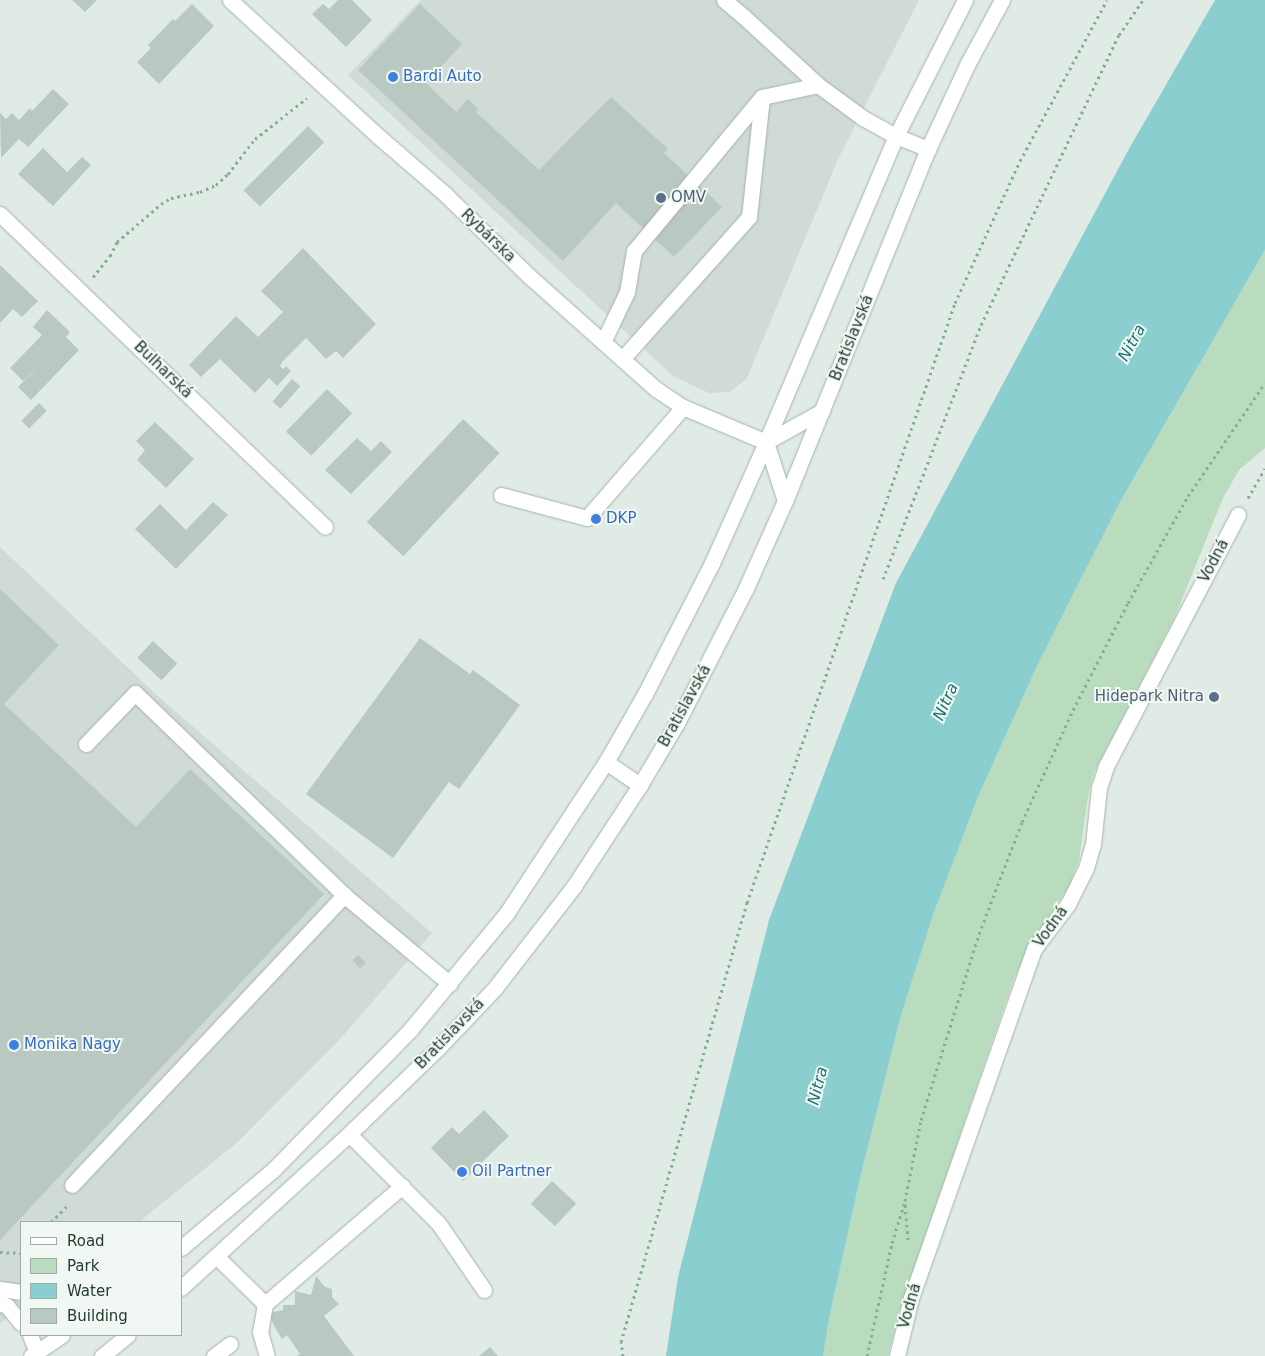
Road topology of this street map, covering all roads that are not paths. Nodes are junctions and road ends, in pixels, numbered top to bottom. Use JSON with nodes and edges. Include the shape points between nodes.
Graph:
{"nodes":[{"id":1,"x":230,"y":0,"type":"edge"},
{"id":2,"x":724,"y":0,"type":"edge"},
{"id":3,"x":965,"y":0,"type":"edge"},
{"id":4,"x":1002,"y":0,"type":"edge"},
{"id":5,"x":818,"y":85,"type":"junction"},
{"id":6,"x":762,"y":97,"type":"junction"},
{"id":7,"x":896,"y":136,"type":"junction"},
{"id":8,"x":928,"y":149,"type":"junction"},
{"id":9,"x":0,"y":214,"type":"edge"},
{"id":10,"x":603,"y":342,"type":"junction"},
{"id":11,"x":622,"y":359,"type":"junction"},
{"id":12,"x":683,"y":407,"type":"junction"},
{"id":13,"x":822,"y":411,"type":"junction"},
{"id":14,"x":766,"y":442,"type":"junction"},
{"id":15,"x":501,"y":495,"type":"dead end"},
{"id":16,"x":785,"y":501,"type":"junction"},
{"id":17,"x":1238,"y":515,"type":"road end"},
{"id":18,"x":325,"y":526,"type":"dead end"},
{"id":19,"x":86,"y":744,"type":"dead end"},
{"id":20,"x":606,"y":762,"type":"junction"},
{"id":21,"x":640,"y":785,"type":"junction"},
{"id":22,"x":344,"y":896,"type":"junction"},
{"id":23,"x":450,"y":984,"type":"junction"},
{"id":24,"x":349,"y":1134,"type":"junction"},
{"id":25,"x":72,"y":1185,"type":"dead end"},
{"id":26,"x":402,"y":1186,"type":"junction"},
{"id":27,"x":182,"y":1247,"type":"edge"},
{"id":28,"x":217,"y":1257,"type":"junction"},
{"id":29,"x":182,"y":1287,"type":"edge"},
{"id":30,"x":0,"y":1288,"type":"edge"},
{"id":31,"x":484,"y":1290,"type":"dead end"},
{"id":32,"x":20,"y":1292,"type":"edge"},
{"id":33,"x":0,"y":1303,"type":"edge"},
{"id":34,"x":265,"y":1304,"type":"junction"},
{"id":35,"x":20,"y":1322,"type":"edge"},
{"id":36,"x":30,"y":1336,"type":"edge"},
{"id":37,"x":61,"y":1336,"type":"edge"},
{"id":38,"x":127,"y":1336,"type":"edge"},
{"id":39,"x":230,"y":1344,"type":"dead end"},
{"id":40,"x":34,"y":1355,"type":"edge"},
{"id":41,"x":102,"y":1356,"type":"edge"},
{"id":42,"x":214,"y":1356,"type":"edge"},
{"id":43,"x":267,"y":1356,"type":"edge"},
{"id":44,"x":897,"y":1356,"type":"edge"}],
"edges":[{"from":1,"to":10,"type":"main road","name":"Rybárska"},
{"from":2,"to":5,"type":"main road"},
{"from":3,"to":7,"type":"main road","name":"Bratislavská"},
{"from":4,"to":8,"type":"main road","name":"Bratislavská"},
{"from":5,"to":6,"type":"main road"},
{"from":5,"to":7,"type":"main road","via":[[863,118]]},
{"from":6,"to":10,"type":"main road","via":[[634,251],[626,292]]},
{"from":6,"to":11,"type":"main road","via":[[749,217]]},
{"from":7,"to":8,"type":"main road"},
{"from":7,"to":14,"type":"main road","name":"Bratislavská"},
{"from":8,"to":13,"type":"main road","name":"Bratislavská"},
{"from":9,"to":18,"type":"main road","name":"Bulharská"},
{"from":10,"to":11,"type":"main road","name":"Rybárska"},
{"from":11,"to":12,"type":"main road","name":"Rybárska","via":[[656,389]]},
{"from":12,"to":14,"type":"main road","name":"Rybárska"},
{"from":12,"to":15,"type":"main road","via":[[587,518]]},
{"from":13,"to":14,"type":"main road"},
{"from":13,"to":16,"type":"main road","name":"Bratislavská"},
{"from":14,"to":16,"type":"main road"},
{"from":14,"to":20,"type":"main road","name":"Bratislavská","via":[[712,563]]},
{"from":16,"to":21,"type":"main road","name":"Bratislavská","via":[[711,659]]},
{"from":17,"to":44,"type":"main road","name":"Vodná","via":[[1106,766],[1099,788],[1086,868],[1068,904],[1034,948],[911,1298]]},
{"from":19,"to":22,"type":"main road","via":[[135,693]]},
{"from":20,"to":21,"type":"main road"},
{"from":20,"to":23,"type":"main road","name":"Bratislavská","via":[[506,914]]},
{"from":21,"to":24,"type":"main road","name":"Bratislavská","via":[[574,886],[495,988]]},
{"from":22,"to":23,"type":"main road"},
{"from":22,"to":25,"type":"main road"},
{"from":23,"to":27,"type":"main road","name":"Bratislavská","via":[[375,1067],[281,1162]]},
{"from":24,"to":26,"type":"main road"},
{"from":24,"to":28,"type":"main road","name":"Bratislavská"},
{"from":26,"to":31,"type":"main road","via":[[439,1224]]},
{"from":26,"to":34,"type":"main road"},
{"from":28,"to":29,"type":"main road","name":"Bratislavská"},
{"from":28,"to":34,"type":"main road"},
{"from":30,"to":32,"type":"main road"},
{"from":33,"to":35,"type":"main road","via":[[7,1306]]},
{"from":34,"to":43,"type":"main road","via":[[260,1332]]},
{"from":36,"to":40,"type":"main road"},
{"from":37,"to":40,"type":"main road"},
{"from":38,"to":41,"type":"main road"},
{"from":39,"to":42,"type":"main road"}]}
